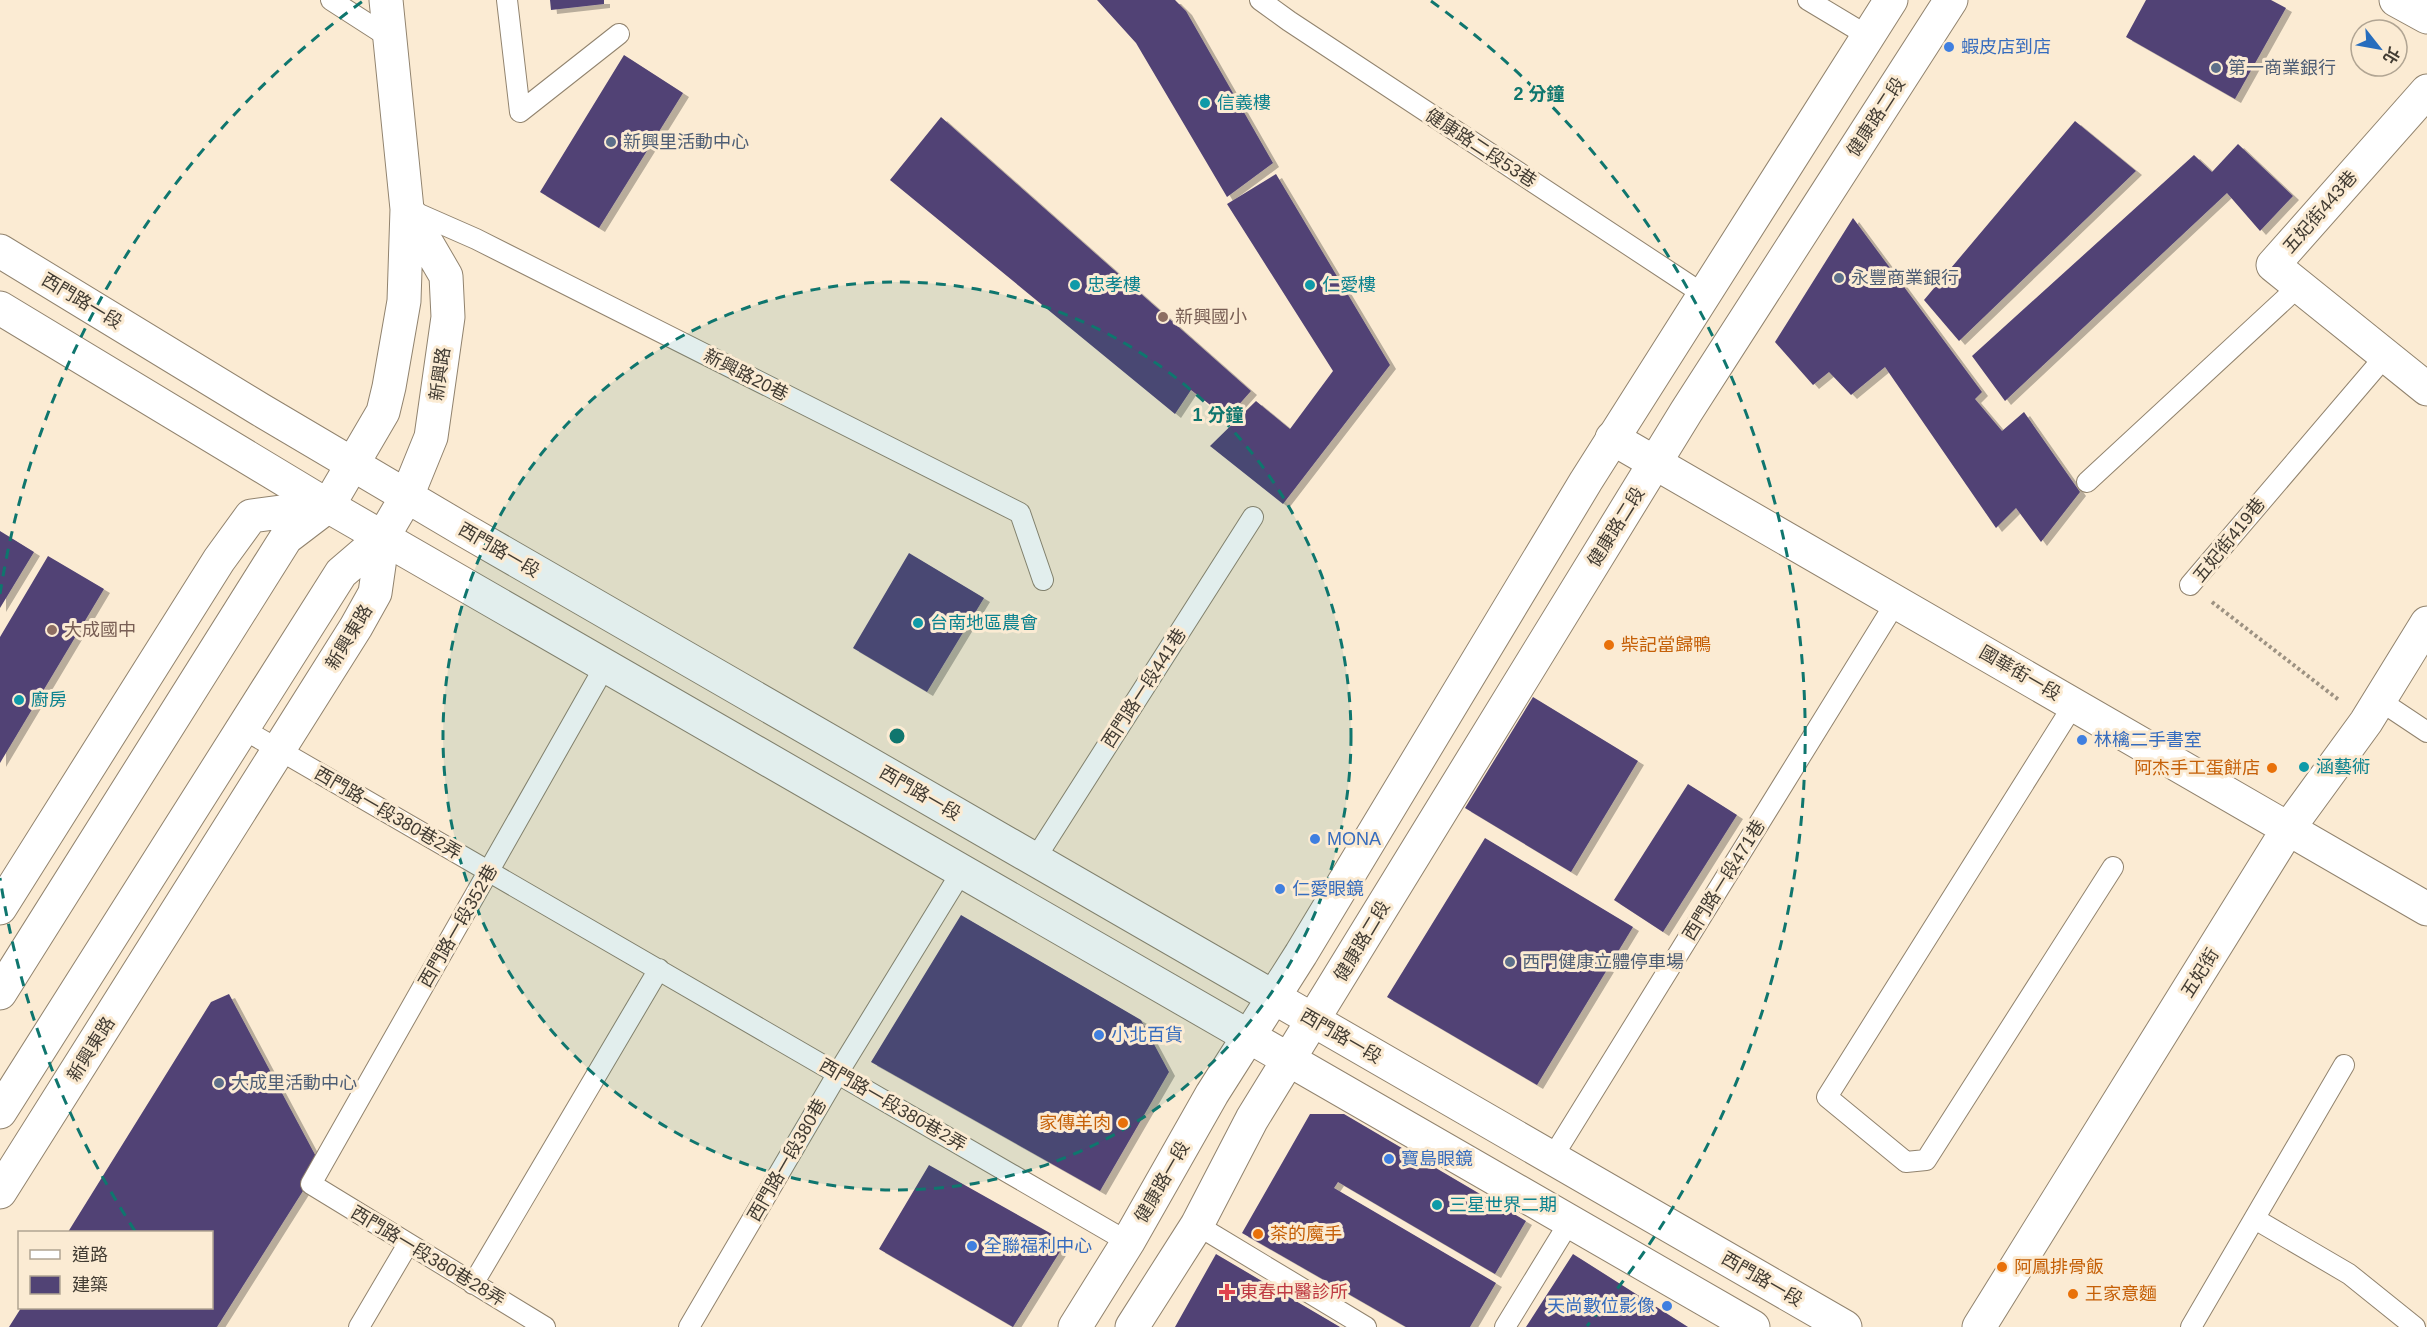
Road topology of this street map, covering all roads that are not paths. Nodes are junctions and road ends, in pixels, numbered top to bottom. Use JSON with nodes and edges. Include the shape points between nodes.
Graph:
{"nodes":[{"id":1,"x":330,"y":0,"type":"edge"},
{"id":2,"x":386,"y":0,"type":"edge"},
{"id":3,"x":507,"y":0,"type":"edge"},
{"id":4,"x":1260,"y":0,"type":"edge"},
{"id":5,"x":1808,"y":0,"type":"edge"},
{"id":6,"x":1891,"y":0,"type":"edge"},
{"id":7,"x":1951,"y":0,"type":"edge"},
{"id":8,"x":2396,"y":0,"type":"edge"},
{"id":9,"x":2427,"y":17,"type":"edge"},
{"id":10,"x":619,"y":34,"type":"dead end"},
{"id":11,"x":1868,"y":36,"type":"junction"},
{"id":12,"x":390,"y":38,"type":"junction"},
{"id":13,"x":2427,"y":91,"type":"edge"},
{"id":14,"x":407,"y":209,"type":"junction"},
{"id":15,"x":0,"y":251,"type":"edge"},
{"id":16,"x":2299,"y":286,"type":"junction"},
{"id":17,"x":1703,"y":294,"type":"junction"},
{"id":18,"x":0,"y":308,"type":"edge"},
{"id":19,"x":2387,"y":354,"type":"junction"},
{"id":20,"x":2427,"y":388,"type":"edge"},
{"id":21,"x":1612,"y":438,"type":"junction"},
{"id":22,"x":353,"y":464,"type":"junction"},
{"id":23,"x":1654,"y":464,"type":"junction"},
{"id":24,"x":2087,"y":482,"type":"dead end"},
{"id":25,"x":407,"y":496,"type":"junction"},
{"id":26,"x":328,"y":506,"type":"junction"},
{"id":27,"x":1253,"y":517,"type":"dead end"},
{"id":28,"x":383,"y":537,"type":"junction"},
{"id":29,"x":1043,"y":580,"type":"dead end"},
{"id":30,"x":2190,"y":585,"type":"road end"},
{"id":31,"x":1896,"y":602,"type":"junction"},
{"id":32,"x":2427,"y":623,"type":"edge"},
{"id":33,"x":605,"y":666,"type":"junction"},
{"id":34,"x":2074,"y":704,"type":"junction"},
{"id":35,"x":2373,"y":711,"type":"junction"},
{"id":36,"x":243,"y":729,"type":"junction"},
{"id":37,"x":2427,"y":732,"type":"edge"},
{"id":38,"x":279,"y":751,"type":"junction"},
{"id":39,"x":2288,"y":829,"type":"junction"},
{"id":40,"x":1035,"y":859,"type":"junction"},
{"id":41,"x":2113,"y":867,"type":"dead end"},
{"id":42,"x":489,"y":871,"type":"junction"},
{"id":43,"x":962,"y":871,"type":"junction"},
{"id":44,"x":0,"y":908,"type":"edge"},
{"id":45,"x":2427,"y":909,"type":"edge"},
{"id":46,"x":659,"y":969,"type":"junction"},
{"id":47,"x":0,"y":993,"type":"edge"},
{"id":48,"x":1273,"y":997,"type":"junction"},
{"id":49,"x":1313,"y":1020,"type":"junction"},
{"id":50,"x":1248,"y":1036,"type":"junction"},
{"id":51,"x":1288,"y":1059,"type":"junction"},
{"id":52,"x":2344,"y":1065,"type":"dead end"},
{"id":53,"x":837,"y":1073,"type":"junction"},
{"id":54,"x":0,"y":1112,"type":"edge"},
{"id":55,"x":1552,"y":1158,"type":"junction"},
{"id":56,"x":310,"y":1184,"type":"joint"},
{"id":57,"x":0,"y":1192,"type":"edge"},
{"id":58,"x":2254,"y":1219,"type":"junction"},
{"id":59,"x":1570,"y":1221,"type":"junction"},
{"id":60,"x":1197,"y":1224,"type":"junction"},
{"id":61,"x":1128,"y":1242,"type":"junction"},
{"id":62,"x":408,"y":1244,"type":"junction"},
{"id":63,"x":473,"y":1284,"type":"junction"},
{"id":64,"x":359,"y":1327,"type":"edge"},
{"id":65,"x":545,"y":1327,"type":"edge"},
{"id":66,"x":689,"y":1327,"type":"edge"},
{"id":67,"x":1075,"y":1327,"type":"edge"},
{"id":68,"x":1132,"y":1327,"type":"edge"},
{"id":69,"x":1366,"y":1327,"type":"edge"},
{"id":70,"x":1505,"y":1327,"type":"edge"},
{"id":71,"x":1754,"y":1327,"type":"edge"},
{"id":72,"x":1845,"y":1327,"type":"edge"},
{"id":73,"x":1979,"y":1327,"type":"edge"},
{"id":74,"x":2191,"y":1327,"type":"edge"},
{"id":75,"x":2415,"y":1327,"type":"edge"}],
"edges":[{"from":1,"to":12,"type":"lane"},
{"from":2,"to":12,"type":"street","name":"新興路"},
{"from":3,"to":10,"type":"lane","via":[[520,112]]},
{"from":4,"to":17,"type":"lane","name":"健康路二段53巷"},
{"from":5,"to":11,"type":"lane"},
{"from":6,"to":11,"type":"street"},
{"from":7,"to":23,"type":"street","name":"健康路二段"},
{"from":8,"to":9,"type":"street"},
{"from":11,"to":17,"type":"street"},
{"from":12,"to":14,"type":"street","name":"新興路"},
{"from":13,"to":16,"type":"street","name":"五妃街443巷","via":[[2273,266]]},
{"from":14,"to":22,"type":"street","name":"新興路","via":[[404,301],[389,387],[383,412]]},
{"from":14,"to":25,"type":"street","name":"新興路","via":[[446,276],[448,317],[431,437]]},
{"from":14,"to":29,"type":"lane","name":"新興路20巷","via":[[476,239],[1020,513]]},
{"from":15,"to":22,"type":"street","name":"西門路一段"},
{"from":16,"to":19,"type":"street","name":"五妃街443巷"},
{"from":16,"to":24,"type":"lane"},
{"from":17,"to":21,"type":"street"},
{"from":18,"to":26,"type":"street"},
{"from":19,"to":20,"type":"street","name":"五妃街443巷"},
{"from":19,"to":30,"type":"lane","name":"五妃街419巷"},
{"from":21,"to":23,"type":"street","name":"國華街一段"},
{"from":21,"to":48,"type":"street"},
{"from":22,"to":25,"type":"street","name":"西門路一段"},
{"from":22,"to":26,"type":"street","name":"新興路"},
{"from":23,"to":31,"type":"street","name":"國華街一段"},
{"from":23,"to":49,"type":"street","name":"健康路二段"},
{"from":25,"to":28,"type":"street","name":"新興路"},
{"from":25,"to":40,"type":"street","name":"西門路一段"},
{"from":26,"to":28,"type":"street"},
{"from":26,"to":44,"type":"street","via":[[251,516],[219,560]]},
{"from":26,"to":47,"type":"street","via":[[286,538]]},
{"from":27,"to":40,"type":"lane","name":"西門路一段441巷"},
{"from":28,"to":33,"type":"street"},
{"from":28,"to":36,"type":"street","via":[[341,573]]},
{"from":28,"to":38,"type":"street","name":"新興東路","via":[[375,593]]},
{"from":31,"to":34,"type":"street","name":"國華街一段"},
{"from":31,"to":55,"type":"lane","name":"西門路一段471巷"},
{"from":32,"to":35,"type":"street","name":"五妃街"},
{"from":33,"to":42,"type":"lane","name":"西門路一段352巷"},
{"from":33,"to":43,"type":"street"},
{"from":34,"to":39,"type":"street","name":"國華街一段"},
{"from":34,"to":41,"type":"lane","via":[[1827,1097],[1906,1162],[1926,1160]]},
{"from":35,"to":37,"type":"lane"},
{"from":35,"to":39,"type":"street","name":"五妃街"},
{"from":36,"to":38,"type":"lane","name":"西門路一段380巷2弄"},
{"from":36,"to":54,"type":"street"},
{"from":38,"to":42,"type":"lane","name":"西門路一段380巷2弄"},
{"from":38,"to":57,"type":"street","name":"新興東路"},
{"from":39,"to":45,"type":"street","name":"國華街一段"},
{"from":39,"to":73,"type":"street","name":"五妃街"},
{"from":40,"to":48,"type":"street","name":"西門路一段"},
{"from":42,"to":46,"type":"lane","name":"西門路一段380巷2弄"},
{"from":42,"to":56,"type":"lane","name":"西門路一段352巷"},
{"from":43,"to":50,"type":"street"},
{"from":43,"to":53,"type":"lane","name":"西門路一段380巷"},
{"from":46,"to":53,"type":"lane","name":"西門路一段380巷2弄"},
{"from":46,"to":63,"type":"lane"},
{"from":48,"to":49,"type":"street","name":"西門路一段"},
{"from":48,"to":50,"type":"street"},
{"from":49,"to":51,"type":"street","name":"健康路二段"},
{"from":49,"to":55,"type":"street","name":"西門路一段"},
{"from":50,"to":51,"type":"street"},
{"from":50,"to":61,"type":"street","name":"健康路一段"},
{"from":51,"to":59,"type":"street"},
{"from":51,"to":60,"type":"street"},
{"from":52,"to":58,"type":"lane"},
{"from":53,"to":61,"type":"lane","name":"西門路一段380巷2弄"},
{"from":53,"to":66,"type":"lane","name":"西門路一段380巷"},
{"from":55,"to":72,"type":"street","name":"西門路一段"},
{"from":56,"to":62,"type":"lane","name":"西門路一段380巷28弄"},
{"from":58,"to":74,"type":"lane"},
{"from":58,"to":75,"type":"lane","via":[[2349,1274]]},
{"from":59,"to":70,"type":"lane"},
{"from":59,"to":71,"type":"street"},
{"from":60,"to":68,"type":"street"},
{"from":60,"to":69,"type":"lane"},
{"from":61,"to":67,"type":"street","name":"健康路一段"},
{"from":62,"to":63,"type":"lane","name":"西門路一段380巷28弄"},
{"from":62,"to":64,"type":"lane"},
{"from":63,"to":65,"type":"lane","name":"西門路一段380巷28弄"}]}
